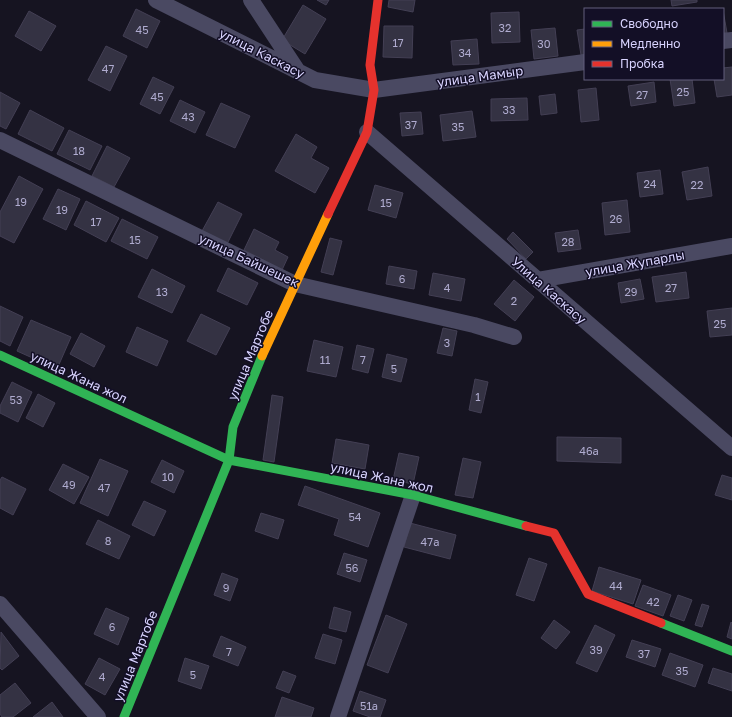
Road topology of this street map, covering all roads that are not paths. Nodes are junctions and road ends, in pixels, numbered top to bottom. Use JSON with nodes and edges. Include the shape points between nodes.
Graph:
{"nodes":[{"id":1,"x":156,"y":0,"type":"edge"},
{"id":2,"x":251,"y":0,"type":"edge"},
{"id":3,"x":378,"y":0,"type":"edge"},
{"id":4,"x":584,"y":62,"type":"edge"},
{"id":5,"x":298,"y":71,"type":"junction"},
{"id":6,"x":374,"y":90,"type":"junction"},
{"id":7,"x":367,"y":132,"type":"junction"},
{"id":8,"x":0,"y":140,"type":"edge"},
{"id":9,"x":732,"y":246,"type":"edge"},
{"id":10,"x":538,"y":280,"type":"junction"},
{"id":11,"x":295,"y":284,"type":"junction"},
{"id":12,"x":514,"y":337,"type":"dead end"},
{"id":13,"x":0,"y":355,"type":"edge"},
{"id":14,"x":731,"y":446,"type":"edge"},
{"id":15,"x":229,"y":460,"type":"junction"},
{"id":16,"x":413,"y":495,"type":"junction"},
{"id":17,"x":0,"y":604,"type":"edge"},
{"id":18,"x":732,"y":651,"type":"edge"},
{"id":19,"x":98,"y":717,"type":"edge"},
{"id":20,"x":124,"y":717,"type":"edge"},
{"id":21,"x":338,"y":717,"type":"edge"}],
"edges":[{"from":1,"to":5,"type":"street","name":"улица Каскасу"},
{"from":2,"to":5,"type":"street"},
{"from":3,"to":6,"type":"street","name":"улица Мартобе","via":[[370,66]]},
{"from":4,"to":6,"type":"street","name":"улица Мамыр"},
{"from":5,"to":6,"type":"street","name":"улица Каскасу","via":[[315,80]]},
{"from":6,"to":7,"type":"street","name":"улица Мартобе"},
{"from":7,"to":10,"type":"street","name":"Улица Каскасу"},
{"from":7,"to":11,"type":"street","name":"улица Мартобе"},
{"from":8,"to":11,"type":"street","name":"улица Байшешек"},
{"from":9,"to":10,"type":"street","name":"улица Жупарлы"},
{"from":10,"to":14,"type":"street","name":"Улица Каскасу"},
{"from":11,"to":12,"type":"street","name":"улица Байшешек","via":[[474,325]]},
{"from":11,"to":15,"type":"street","name":"улица Мартобе","via":[[233,427]]},
{"from":13,"to":15,"type":"street","name":"улица Жана жол"},
{"from":15,"to":16,"type":"street","name":"улица Жана жол"},
{"from":15,"to":20,"type":"street","name":"улица Мартобе"},
{"from":16,"to":18,"type":"street","name":"улица Жана жол","via":[[554,533],[588,594]]},
{"from":16,"to":21,"type":"street"},
{"from":17,"to":19,"type":"street"}]}
